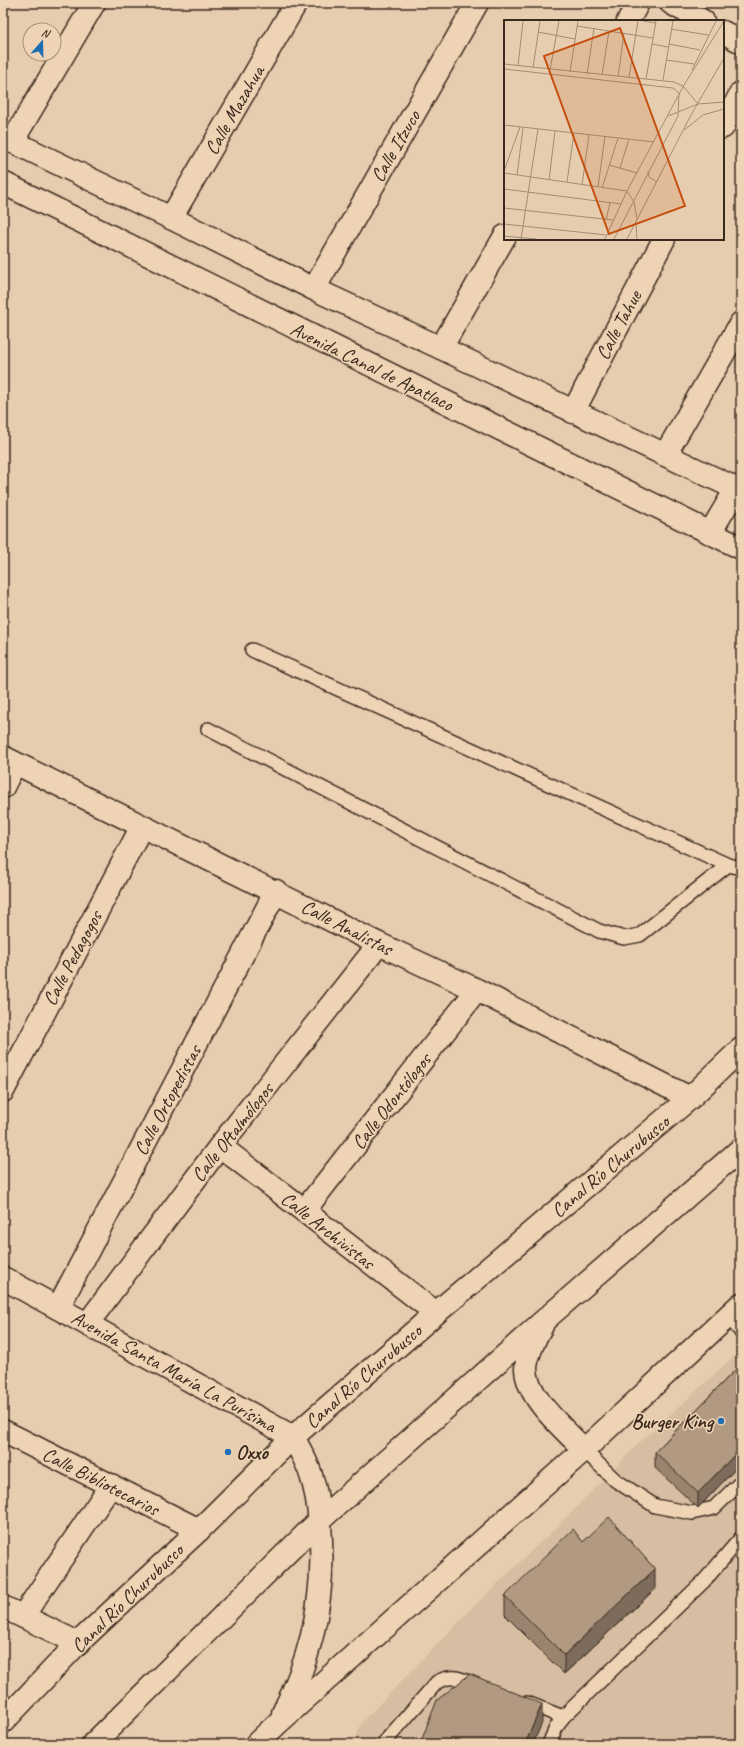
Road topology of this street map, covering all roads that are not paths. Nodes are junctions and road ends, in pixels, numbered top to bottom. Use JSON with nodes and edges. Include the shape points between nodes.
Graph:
{"nodes":[{"id":1,"x":94,"y":3,"type":"edge"},
{"id":2,"x":296,"y":3,"type":"edge"},
{"id":3,"x":477,"y":3,"type":"edge"},
{"id":4,"x":638,"y":3,"type":"edge"},
{"id":5,"x":670,"y":3,"type":"edge"},
{"id":6,"x":629,"y":20,"type":"edge"},
{"id":7,"x":701,"y":20,"type":"edge"},
{"id":8,"x":724,"y":33,"type":"edge"},
{"id":9,"x":741,"y":42,"type":"edge"},
{"id":10,"x":741,"y":93,"type":"edge"},
{"id":11,"x":724,"y":125,"type":"edge"},
{"id":12,"x":8,"y":139,"type":"edge"},
{"id":13,"x":3,"y":183,"type":"edge"},
{"id":14,"x":171,"y":218,"type":"junction"},
{"id":15,"x":504,"y":238,"type":"edge"},
{"id":16,"x":663,"y":240,"type":"edge"},
{"id":17,"x":314,"y":289,"type":"junction"},
{"id":18,"x":741,"y":323,"type":"edge"},
{"id":19,"x":441,"y":348,"type":"junction"},
{"id":20,"x":573,"y":412,"type":"junction"},
{"id":21,"x":665,"y":455,"type":"junction"},
{"id":22,"x":739,"y":490,"type":"edge"},
{"id":23,"x":710,"y":533,"type":"junction"},
{"id":24,"x":741,"y":548,"type":"edge"},
{"id":25,"x":252,"y":650,"type":"dead end"},
{"id":26,"x":208,"y":729,"type":"dead end"},
{"id":27,"x":9,"y":760,"type":"edge"},
{"id":28,"x":3,"y":787,"type":"edge"},
{"id":29,"x":142,"y":826,"type":"junction"},
{"id":30,"x":728,"y":864,"type":"junction"},
{"id":31,"x":741,"y":868,"type":"edge"},
{"id":32,"x":276,"y":891,"type":"junction"},
{"id":33,"x":379,"y":944,"type":"junction"},
{"id":34,"x":477,"y":990,"type":"junction"},
{"id":35,"x":741,"y":1049,"type":"edge"},
{"id":36,"x":3,"y":1091,"type":"edge"},
{"id":37,"x":690,"y":1098,"type":"junction"},
{"id":38,"x":220,"y":1146,"type":"junction"},
{"id":39,"x":741,"y":1149,"type":"edge"},
{"id":40,"x":304,"y":1211,"type":"junction"},
{"id":41,"x":3,"y":1278,"type":"edge"},
{"id":42,"x":58,"y":1308,"type":"junction"},
{"id":43,"x":436,"y":1313,"type":"junction"},
{"id":44,"x":548,"y":1317,"type":"junction"},
{"id":45,"x":737,"y":1317,"type":"edge"},
{"id":46,"x":88,"y":1324,"type":"junction"},
{"id":47,"x":3,"y":1431,"type":"edge"},
{"id":48,"x":293,"y":1437,"type":"junction"},
{"id":49,"x":584,"y":1450,"type":"junction"},
{"id":50,"x":741,"y":1482,"type":"edge"},
{"id":51,"x":111,"y":1486,"type":"junction"},
{"id":52,"x":320,"y":1520,"type":"junction"},
{"id":53,"x":199,"y":1530,"type":"junction"},
{"id":54,"x":741,"y":1538,"type":"edge"},
{"id":55,"x":3,"y":1607,"type":"edge"},
{"id":56,"x":23,"y":1616,"type":"junction"},
{"id":57,"x":78,"y":1643,"type":"junction"},
{"id":58,"x":492,"y":1691,"type":"edge"},
{"id":59,"x":513,"y":1699,"type":"edge"},
{"id":60,"x":563,"y":1716,"type":"junction"},
{"id":61,"x":3,"y":1722,"type":"edge"},
{"id":62,"x":278,"y":1723,"type":"junction"},
{"id":63,"x":93,"y":1744,"type":"edge"},
{"id":64,"x":256,"y":1744,"type":"edge"},
{"id":65,"x":272,"y":1744,"type":"edge"},
{"id":66,"x":383,"y":1744,"type":"edge"},
{"id":67,"x":549,"y":1744,"type":"edge"}],
"edges":[{"from":1,"to":12,"type":"street"},
{"from":2,"to":14,"type":"street","name":"Calle Mazahua"},
{"from":3,"to":17,"type":"street","name":"Calle Itzuco"},
{"from":4,"to":6,"type":"street"},
{"from":5,"to":7,"type":"street"},
{"from":8,"to":9,"type":"street"},
{"from":10,"to":11,"type":"street"},
{"from":12,"to":14,"type":"street"},
{"from":13,"to":23,"type":"street","name":"Avenida Canal de Apatlaco"},
{"from":14,"to":17,"type":"street"},
{"from":15,"to":19,"type":"street"},
{"from":16,"to":20,"type":"street","name":"Calle Tahue"},
{"from":17,"to":19,"type":"street"},
{"from":18,"to":21,"type":"street"},
{"from":19,"to":20,"type":"street"},
{"from":20,"to":21,"type":"street"},
{"from":21,"to":22,"type":"street"},
{"from":22,"to":23,"type":"street"},
{"from":23,"to":24,"type":"street","name":"Avenida Canal de Apatlaco"},
{"from":25,"to":30,"type":"lane"},
{"from":26,"to":30,"type":"lane","via":[[599,931],[624,938],[640,935]]},
{"from":27,"to":28,"type":"street"},
{"from":27,"to":29,"type":"street","name":"Calle Analistas"},
{"from":29,"to":32,"type":"street","name":"Calle Analistas"},
{"from":29,"to":36,"type":"street","name":"Calle Pedagogos"},
{"from":30,"to":31,"type":"lane"},
{"from":32,"to":33,"type":"street","name":"Calle Analistas"},
{"from":32,"to":42,"type":"street","name":"Calle Ortopedistas"},
{"from":33,"to":34,"type":"street","name":"Calle Analistas"},
{"from":33,"to":38,"type":"street","name":"Calle Oftalmólogos"},
{"from":34,"to":37,"type":"street","name":"Calle Analistas"},
{"from":34,"to":40,"type":"street","name":"Calle Odontólogos"},
{"from":35,"to":37,"type":"street","name":"Canal Río Churubusco"},
{"from":37,"to":43,"type":"street","name":"Canal Río Churubusco"},
{"from":38,"to":40,"type":"street","name":"Calle Archivistas"},
{"from":38,"to":46,"type":"street","name":"Calle Oftalmólogos"},
{"from":39,"to":44,"type":"street"},
{"from":40,"to":43,"type":"street","name":"Calle Archivistas"},
{"from":41,"to":42,"type":"street","name":"Avenida Santa María La Purísima"},
{"from":42,"to":46,"type":"street","name":"Avenida Santa María La Purísima"},
{"from":43,"to":48,"type":"street","name":"Canal Río Churubusco"},
{"from":44,"to":49,"type":"street","via":[[530,1353],[526,1369],[530,1384],[536,1398]]},
{"from":44,"to":52,"type":"street"},
{"from":45,"to":49,"type":"street"},
{"from":46,"to":48,"type":"street","name":"Avenida Santa María La Purísima"},
{"from":47,"to":51,"type":"street","name":"Calle Bibliotecarios"},
{"from":48,"to":52,"type":"street","name":"Avenida Santa María La Purísima","via":[[310,1472]]},
{"from":48,"to":53,"type":"street","name":"Canal Río Churubusco"},
{"from":49,"to":50,"type":"lane","via":[[615,1480],[655,1506],[692,1513],[714,1508]]},
{"from":49,"to":62,"type":"street"},
{"from":51,"to":53,"type":"street","name":"Calle Bibliotecarios"},
{"from":51,"to":56,"type":"street"},
{"from":52,"to":62,"type":"street","name":"Avenida Santa María La Purísima","via":[[322,1585],[316,1621],[307,1656]]},
{"from":52,"to":63,"type":"street"},
{"from":53,"to":57,"type":"street","name":"Canal Río Churubusco"},
{"from":54,"to":60,"type":"lane","via":[[704,1581]]},
{"from":55,"to":56,"type":"street"},
{"from":56,"to":57,"type":"street"},
{"from":57,"to":61,"type":"street","name":"Canal Río Churubusco"},
{"from":58,"to":66,"type":"lane","via":[[446,1677],[437,1682]]},
{"from":59,"to":60,"type":"lane"},
{"from":60,"to":67,"type":"lane"},
{"from":62,"to":64,"type":"street"},
{"from":62,"to":65,"type":"street"}]}
